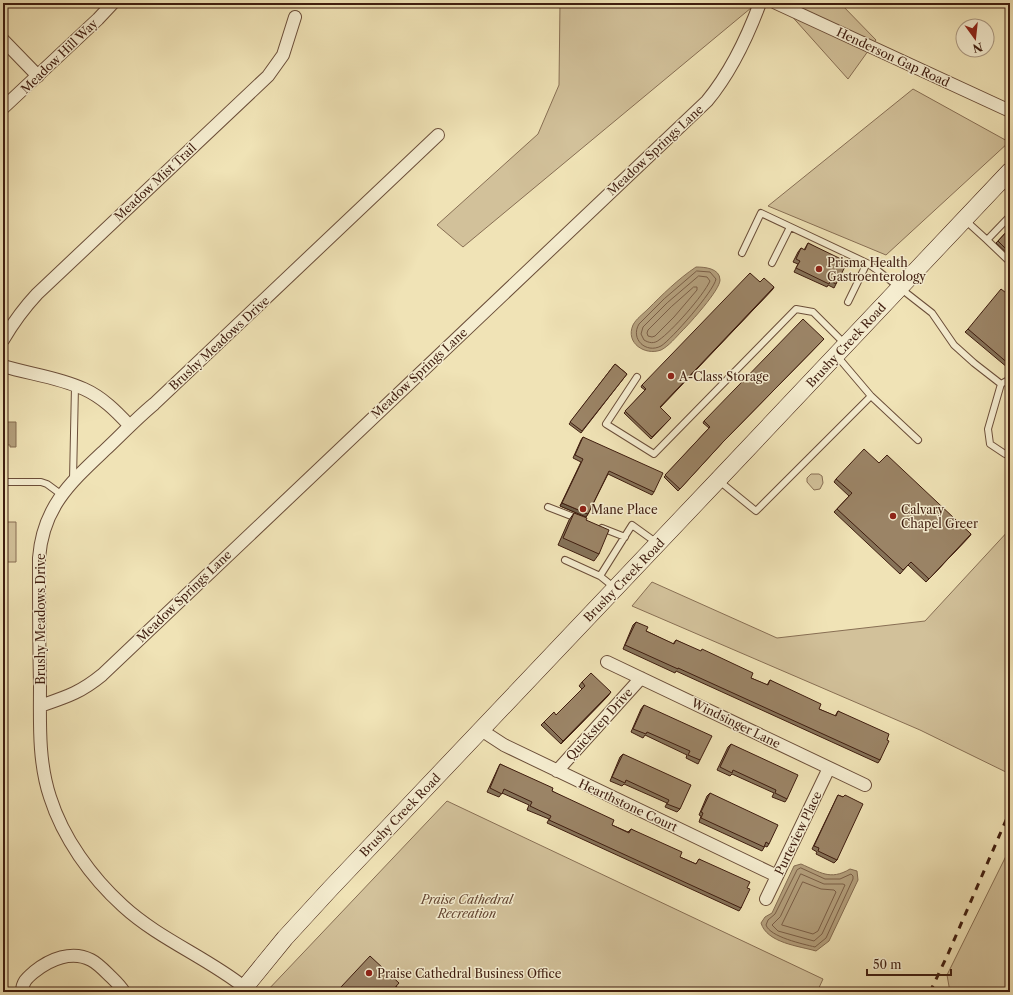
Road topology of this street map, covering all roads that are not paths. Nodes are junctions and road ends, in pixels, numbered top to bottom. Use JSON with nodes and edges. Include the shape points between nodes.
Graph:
{"nodes":[{"id":1,"x":113,"y":3,"type":"edge"},
{"id":2,"x":760,"y":3,"type":"edge"},
{"id":3,"x":776,"y":3,"type":"edge"},
{"id":4,"x":295,"y":17,"type":"dead end"},
{"id":5,"x":3,"y":40,"type":"edge"},
{"id":6,"x":38,"y":76,"type":"junction"},
{"id":7,"x":3,"y":108,"type":"edge"},
{"id":8,"x":1010,"y":110,"type":"edge"},
{"id":9,"x":438,"y":136,"type":"dead end"},
{"id":10,"x":1007,"y":181,"type":"edge"},
{"id":11,"x":1010,"y":216,"type":"edge"},
{"id":12,"x":965,"y":219,"type":"junction"},
{"id":13,"x":1005,"y":222,"type":"junction"},
{"id":14,"x":790,"y":227,"type":"junction"},
{"id":15,"x":1010,"y":227,"type":"edge"},
{"id":16,"x":987,"y":240,"type":"junction"},
{"id":17,"x":742,"y":253,"type":"dead end"},
{"id":18,"x":772,"y":262,"type":"dead end"},
{"id":19,"x":1010,"y":262,"type":"edge"},
{"id":20,"x":867,"y":263,"type":"junction"},
{"id":21,"x":899,"y":288,"type":"junction"},
{"id":22,"x":848,"y":302,"type":"dead end"},
{"id":23,"x":3,"y":340,"type":"edge"},
{"id":24,"x":841,"y":350,"type":"junction"},
{"id":25,"x":3,"y":366,"type":"edge"},
{"id":26,"x":637,"y":377,"type":"dead end"},
{"id":27,"x":1010,"y":379,"type":"edge"},
{"id":28,"x":1001,"y":384,"type":"junction"},
{"id":29,"x":75,"y":386,"type":"junction"},
{"id":30,"x":872,"y":396,"type":"junction"},
{"id":31,"x":129,"y":425,"type":"junction"},
{"id":32,"x":918,"y":440,"type":"dead end"},
{"id":33,"x":1010,"y":455,"type":"edge"},
{"id":34,"x":718,"y":480,"type":"junction"},
{"id":35,"x":73,"y":481,"type":"junction"},
{"id":36,"x":3,"y":482,"type":"edge"},
{"id":37,"x":62,"y":495,"type":"junction"},
{"id":38,"x":548,"y":506,"type":"dead end"},
{"id":39,"x":584,"y":521,"type":"edge"},
{"id":40,"x":598,"y":527,"type":"edge"},
{"id":41,"x":625,"y":538,"type":"junction"},
{"id":42,"x":658,"y":544,"type":"junction"},
{"id":43,"x":565,"y":560,"type":"dead end"},
{"id":44,"x":600,"y":576,"type":"junction"},
{"id":45,"x":616,"y":589,"type":"junction"},
{"id":46,"x":607,"y":662,"type":"dead end"},
{"id":47,"x":641,"y":678,"type":"junction"},
{"id":48,"x":40,"y":706,"type":"junction"},
{"id":49,"x":482,"y":730,"type":"junction"},
{"id":50,"x":829,"y":768,"type":"junction"},
{"id":51,"x":557,"y":771,"type":"junction"},
{"id":52,"x":865,"y":785,"type":"dead end"},
{"id":53,"x":777,"y":876,"type":"junction"},
{"id":54,"x":766,"y":899,"type":"dead end"},
{"id":55,"x":242,"y":990,"type":"edge"},
{"id":56,"x":22,"y":992,"type":"edge"},
{"id":57,"x":124,"y":992,"type":"edge"}],
"edges":[{"from":1,"to":6,"type":"street","name":"Meadow Hill Way"},
{"from":2,"to":48,"type":"street","name":"Meadow Springs Lane","via":[[731,68],[707,101],[102,675],[83,690]]},
{"from":3,"to":8,"type":"street","name":"Henderson Gap Road"},
{"from":4,"to":23,"type":"street","name":"Meadow Mist Trail","via":[[283,55],[268,76],[37,294],[12,324]]},
{"from":5,"to":6,"type":"street"},
{"from":6,"to":7,"type":"street","name":"Meadow Hill Way"},
{"from":9,"to":31,"type":"street","name":"Brushy Meadows Drive"},
{"from":10,"to":12,"type":"main road","name":"Brushy Creek Road"},
{"from":11,"to":13,"type":"lane"},
{"from":12,"to":16,"type":"lane"},
{"from":12,"to":21,"type":"main road","name":"Brushy Creek Road"},
{"from":13,"to":15,"type":"lane"},
{"from":13,"to":16,"type":"lane"},
{"from":14,"to":17,"type":"lane","via":[[761,213]]},
{"from":14,"to":18,"type":"lane"},
{"from":14,"to":20,"type":"lane"},
{"from":16,"to":19,"type":"lane"},
{"from":20,"to":21,"type":"lane"},
{"from":20,"to":22,"type":"lane"},
{"from":21,"to":24,"type":"main road","name":"Brushy Creek Road"},
{"from":21,"to":28,"type":"lane","via":[[932,313],[954,345]]},
{"from":24,"to":26,"type":"lane","via":[[813,312],[796,309],[654,454],[606,424]]},
{"from":24,"to":30,"type":"lane"},
{"from":24,"to":34,"type":"main road","name":"Brushy Creek Road"},
{"from":25,"to":29,"type":"street"},
{"from":27,"to":28,"type":"lane"},
{"from":28,"to":33,"type":"lane","via":[[988,429],[990,444]]},
{"from":29,"to":31,"type":"street","via":[[97,396]]},
{"from":29,"to":35,"type":"lane"},
{"from":30,"to":32,"type":"lane"},
{"from":30,"to":34,"type":"lane","via":[[756,511]]},
{"from":31,"to":35,"type":"street","name":"Brushy Meadows Drive"},
{"from":34,"to":42,"type":"main road","name":"Brushy Creek Road"},
{"from":35,"to":37,"type":"street","name":"Brushy Meadows Drive"},
{"from":36,"to":37,"type":"lane","via":[[41,482]]},
{"from":37,"to":48,"type":"street","name":"Brushy Meadows Drive","via":[[47,520],[38,558]]},
{"from":38,"to":39,"type":"lane"},
{"from":40,"to":41,"type":"lane"},
{"from":41,"to":42,"type":"lane","via":[[632,526]]},
{"from":41,"to":44,"type":"lane"},
{"from":42,"to":45,"type":"main road","name":"Brushy Creek Road"},
{"from":43,"to":44,"type":"lane"},
{"from":44,"to":45,"type":"lane"},
{"from":45,"to":49,"type":"main road","name":"Brushy Creek Road"},
{"from":46,"to":47,"type":"street","name":"Windsinger Lane"},
{"from":47,"to":50,"type":"street","name":"Windsinger Lane"},
{"from":47,"to":51,"type":"street","name":"Quickstep Drive"},
{"from":48,"to":55,"type":"street","name":"Brushy Meadows Drive","via":[[42,756],[49,795],[61,824],[86,865],[109,892],[138,919],[229,975]]},
{"from":49,"to":51,"type":"street","name":"Hearthstone Court","via":[[504,745]]},
{"from":49,"to":55,"type":"main road","name":"Brushy Creek Road","via":[[320,900]]},
{"from":50,"to":52,"type":"street","name":"Windsinger Lane"},
{"from":50,"to":53,"type":"street","name":"Purteview Place"},
{"from":51,"to":53,"type":"street","name":"Hearthstone Court"},
{"from":53,"to":54,"type":"street","name":"Purteview Place"},
{"from":56,"to":57,"type":"street","via":[[23,984],[37,970],[57,959],[70,956],[92,960]]}]}
